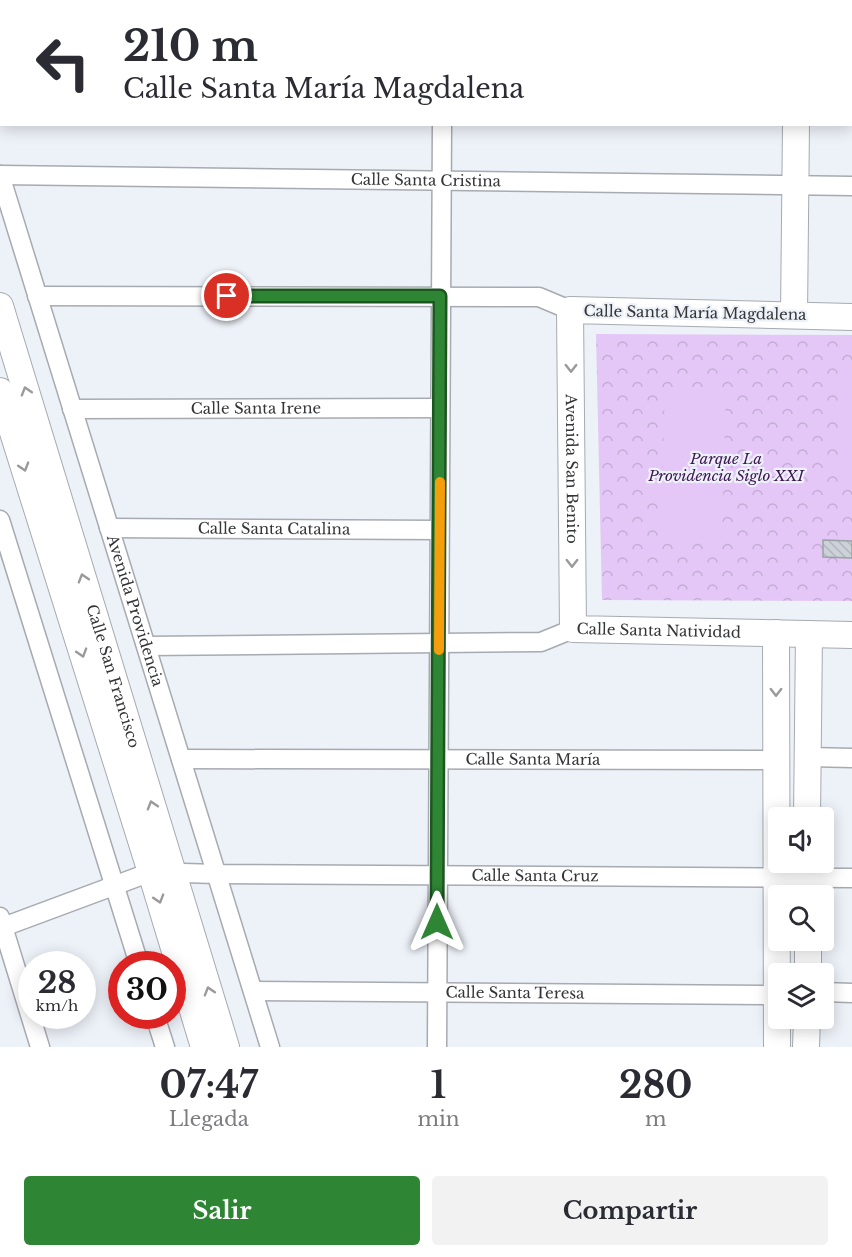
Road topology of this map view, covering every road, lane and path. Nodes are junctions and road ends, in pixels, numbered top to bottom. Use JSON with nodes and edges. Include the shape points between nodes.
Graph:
{"nodes":[{"id":1,"x":442,"y":126,"type":"edge"},
{"id":2,"x":796,"y":126,"type":"edge"},
{"id":3,"x":0,"y":175,"type":"edge"},
{"id":4,"x":441,"y":181,"type":"junction"},
{"id":5,"x":795,"y":186,"type":"junction"},
{"id":6,"x":852,"y":186,"type":"edge"},
{"id":7,"x":37,"y":296,"type":"junction"},
{"id":8,"x":440,"y":296,"type":"junction"},
{"id":9,"x":0,"y":306,"type":"edge"},
{"id":10,"x":570,"y":310,"type":"junction"},
{"id":11,"x":795,"y":315,"type":"junction"},
{"id":12,"x":852,"y":317,"type":"edge"},
{"id":13,"x":0,"y":391,"type":"edge"},
{"id":14,"x":440,"y":408,"type":"junction"},
{"id":15,"x":72,"y":409,"type":"junction"},
{"id":16,"x":0,"y":520,"type":"edge"},
{"id":17,"x":109,"y":528,"type":"junction"},
{"id":18,"x":439,"y":530,"type":"junction"},
{"id":19,"x":573,"y":629,"type":"junction"},
{"id":20,"x":776,"y":633,"type":"junction"},
{"id":21,"x":809,"y":634,"type":"junction"},
{"id":22,"x":852,"y":635,"type":"edge"},
{"id":23,"x":439,"y":644,"type":"junction"},
{"id":24,"x":146,"y":646,"type":"junction"},
{"id":25,"x":807,"y":757,"type":"junction"},
{"id":26,"x":852,"y":758,"type":"edge"},
{"id":27,"x":181,"y":759,"type":"junction"},
{"id":28,"x":438,"y":759,"type":"junction"},
{"id":29,"x":777,"y":760,"type":"junction"},
{"id":30,"x":807,"y":807,"type":"edge"},
{"id":31,"x":161,"y":871,"type":"junction"},
{"id":32,"x":216,"y":874,"type":"junction"},
{"id":33,"x":438,"y":875,"type":"junction"},
{"id":34,"x":777,"y":877,"type":"junction"},
{"id":35,"x":807,"y":878,"type":"edge"},
{"id":36,"x":852,"y":878,"type":"edge"},
{"id":37,"x":114,"y":885,"type":"junction"},
{"id":38,"x":2,"y":922,"type":"edge"},
{"id":39,"x":135,"y":951,"type":"edge"},
{"id":40,"x":778,"y":963,"type":"edge"},
{"id":41,"x":8,"y":970,"type":"edge"},
{"id":42,"x":253,"y":991,"type":"junction"},
{"id":43,"x":437,"y":992,"type":"junction"},
{"id":44,"x":834,"y":992,"type":"edge"},
{"id":45,"x":852,"y":993,"type":"edge"},
{"id":46,"x":768,"y":995,"type":"edge"},
{"id":47,"x":159,"y":1029,"type":"edge"},
{"id":48,"x":777,"y":1029,"type":"edge"},
{"id":49,"x":807,"y":1029,"type":"edge"},
{"id":50,"x":40,"y":1047,"type":"edge"},
{"id":51,"x":165,"y":1047,"type":"edge"},
{"id":52,"x":204,"y":1047,"type":"edge"},
{"id":53,"x":226,"y":1047,"type":"edge"},
{"id":54,"x":270,"y":1047,"type":"edge"},
{"id":55,"x":437,"y":1047,"type":"edge"},
{"id":56,"x":777,"y":1047,"type":"edge"},
{"id":57,"x":806,"y":1047,"type":"edge"}],
"edges":[{"from":1,"to":4,"type":"street"},
{"from":2,"to":5,"type":"street"},
{"from":3,"to":4,"type":"street","name":"Calle Santa Cristina"},
{"from":3,"to":7,"type":"street","name":"Avenida Providencia"},
{"from":4,"to":5,"type":"street","name":"Calle Santa Cristina"},
{"from":4,"to":8,"type":"street"},
{"from":5,"to":6,"type":"street","name":"Calle Santa Cristina"},
{"from":5,"to":11,"type":"street"},
{"from":7,"to":8,"type":"street","name":"Calle Santa María Magdalena"},
{"from":7,"to":15,"type":"street","name":"Avenida Providencia"},
{"from":8,"to":10,"type":"street","name":"Calle Santa María Magdalena","via":[[539,297]]},
{"from":8,"to":14,"type":"street"},
{"from":31,"to":9,"type":"street","name":"Calle San Francisco","one_way":true},
{"from":10,"to":11,"type":"street","name":"Calle Santa María Magdalena"},
{"from":10,"to":19,"type":"street","name":"Avenida San Benito","one_way":true},
{"from":11,"to":12,"type":"street","name":"Calle Santa María Magdalena"},
{"from":13,"to":31,"type":"street","name":"Calle San Francisco","one_way":true},
{"from":14,"to":15,"type":"street","name":"Calle Santa Irene"},
{"from":14,"to":18,"type":"street"},
{"from":15,"to":17,"type":"street","name":"Avenida Providencia"},
{"from":16,"to":37,"type":"street"},
{"from":17,"to":18,"type":"street","name":"Calle Santa Catalina"},
{"from":17,"to":24,"type":"street","name":"Avenida Providencia"},
{"from":18,"to":23,"type":"street"},
{"from":19,"to":20,"type":"street","name":"Calle Santa Natividad"},
{"from":19,"to":23,"type":"street","name":"Calle Santa Natividad","via":[[541,642]]},
{"from":20,"to":21,"type":"street","name":"Calle Santa Natividad"},
{"from":20,"to":29,"type":"street","one_way":true},
{"from":21,"to":22,"type":"street","name":"Calle Santa Natividad"},
{"from":21,"to":25,"type":"street"},
{"from":23,"to":24,"type":"street","name":"Calle Santa Natividad"},
{"from":23,"to":28,"type":"street"},
{"from":24,"to":27,"type":"street","name":"Avenida Providencia"},
{"from":25,"to":26,"type":"street"},
{"from":25,"to":30,"type":"street"},
{"from":27,"to":28,"type":"street","name":"Calle Santa María"},
{"from":27,"to":32,"type":"street","name":"Avenida Providencia"},
{"from":28,"to":29,"type":"street","name":"Calle Santa María"},
{"from":28,"to":33,"type":"street"},
{"from":29,"to":34,"type":"street"},
{"from":31,"to":32,"type":"street","name":"Calle Santa Cruz"},
{"from":31,"to":37,"type":"street"},
{"from":31,"to":52,"type":"street","name":"Calle San Francisco","one_way":true},
{"from":53,"to":31,"type":"street","name":"Calle San Francisco","one_way":true},
{"from":32,"to":33,"type":"street","name":"Calle Santa Cruz"},
{"from":32,"to":42,"type":"street","name":"Avenida Providencia"},
{"from":33,"to":34,"type":"street","name":"Calle Santa Cruz"},
{"from":33,"to":43,"type":"street"},
{"from":34,"to":35,"type":"street","name":"Calle Santa Cruz"},
{"from":34,"to":40,"type":"street"},
{"from":35,"to":36,"type":"street","name":"Calle Santa Cruz"},
{"from":37,"to":38,"type":"street"},
{"from":37,"to":39,"type":"street"},
{"from":38,"to":41,"type":"street"},
{"from":41,"to":50,"type":"street"},
{"from":42,"to":43,"type":"street","name":"Calle Santa Teresa"},
{"from":42,"to":54,"type":"street","name":"Avenida Providencia"},
{"from":43,"to":46,"type":"street","name":"Calle Santa Teresa"},
{"from":43,"to":55,"type":"street"},
{"from":44,"to":45,"type":"street"},
{"from":47,"to":51,"type":"street"},
{"from":48,"to":56,"type":"street"},
{"from":49,"to":57,"type":"street"}]}
